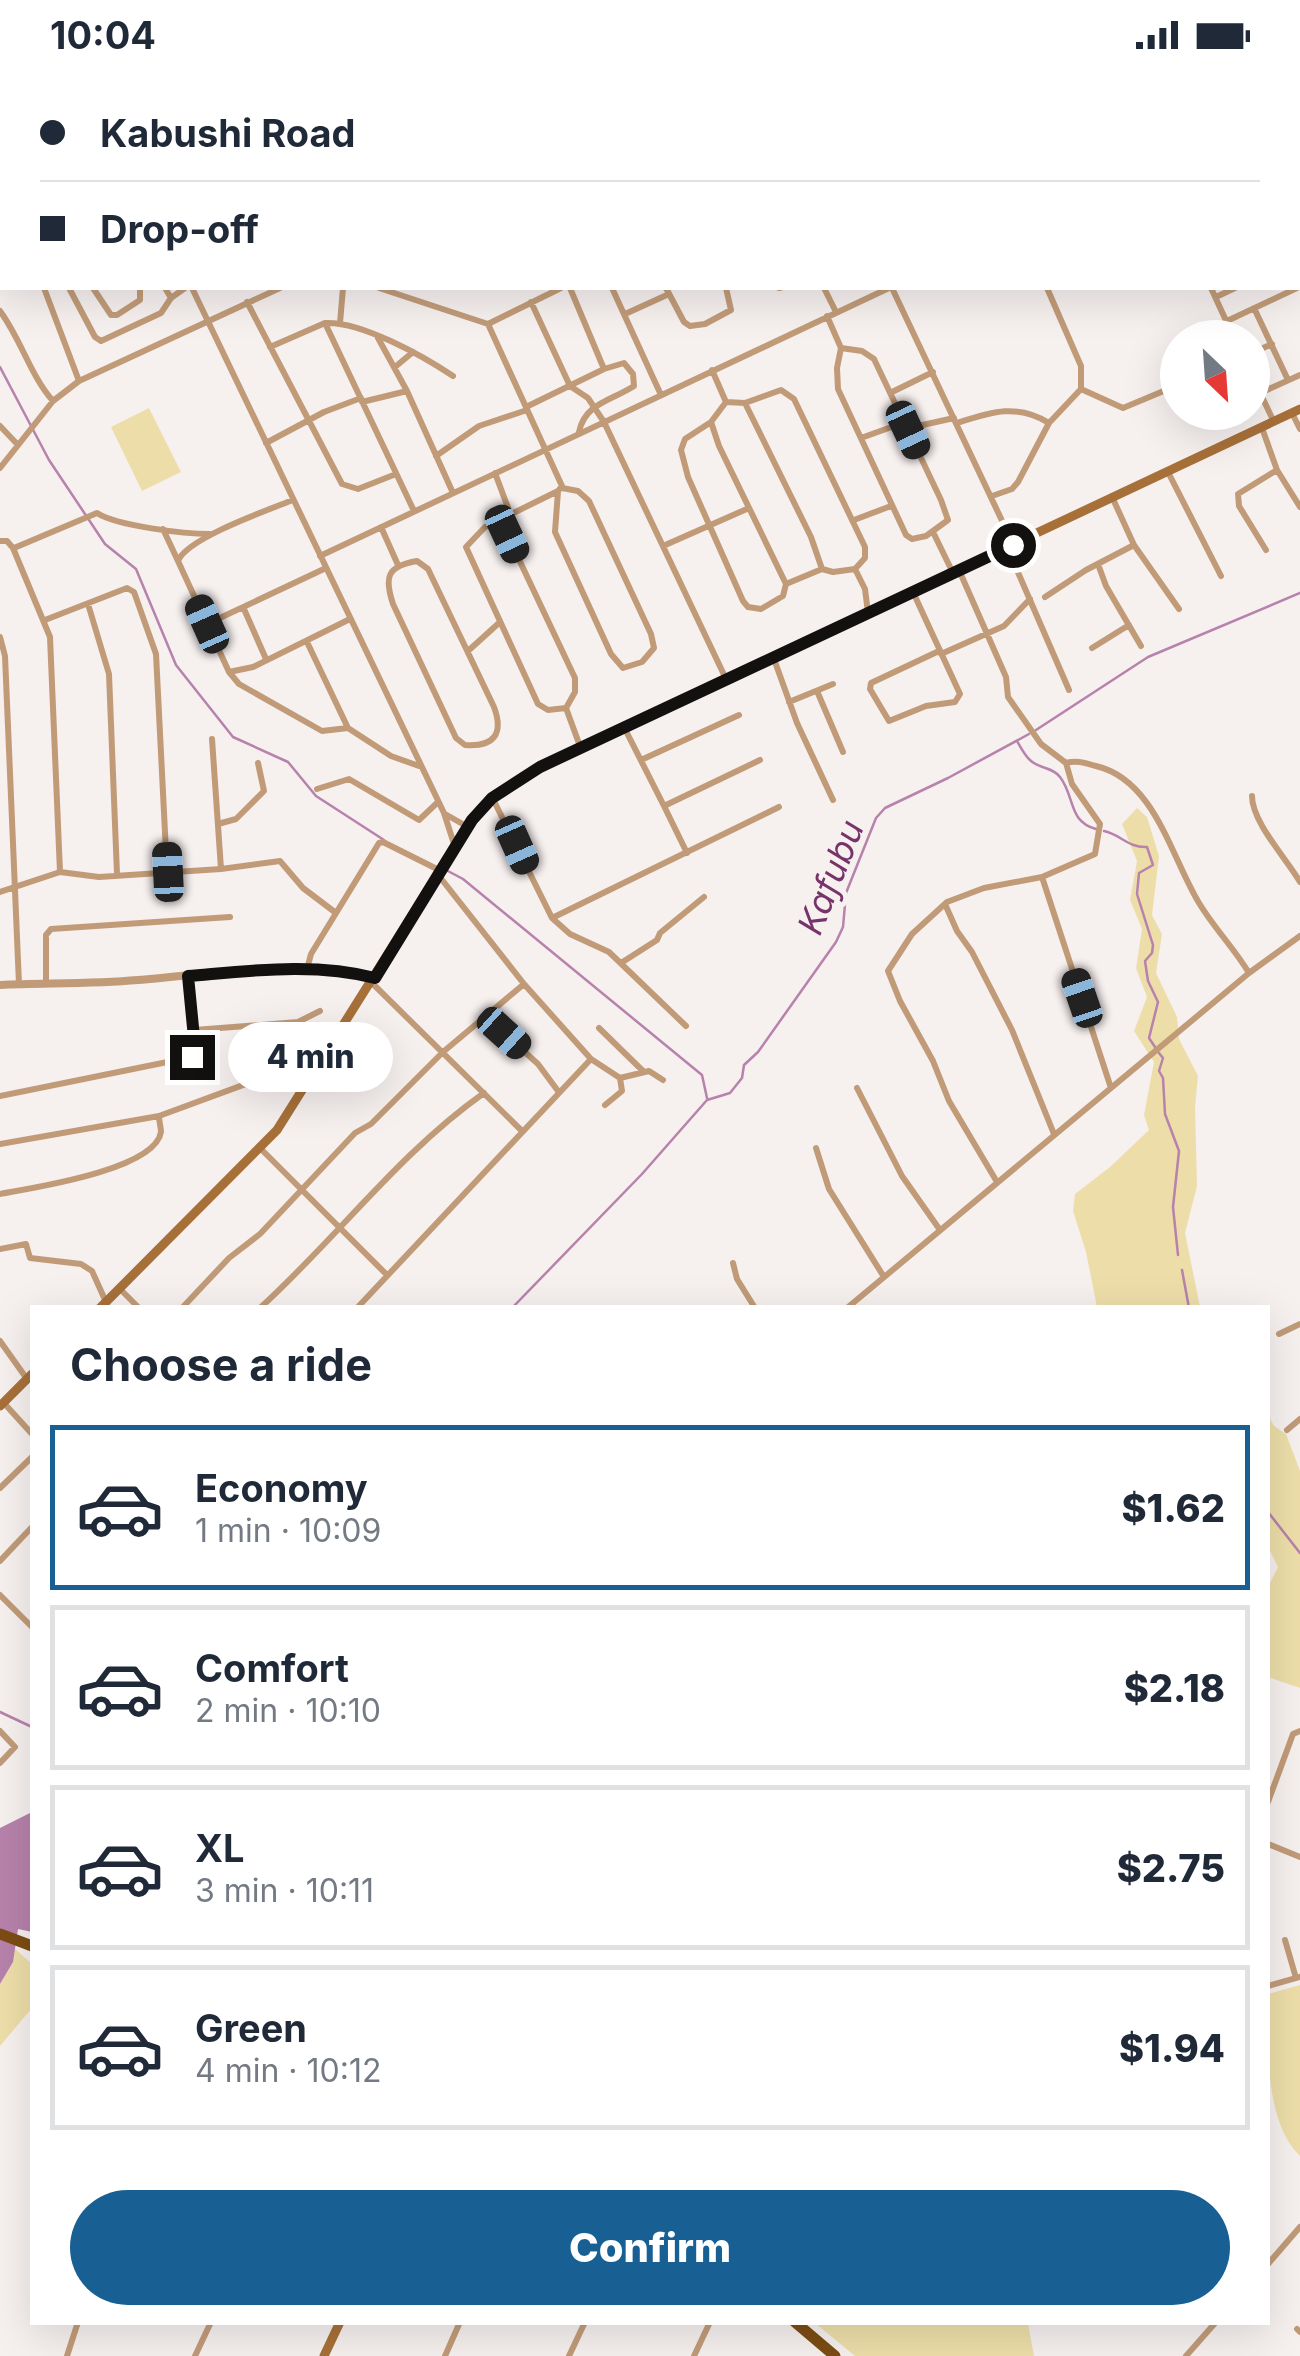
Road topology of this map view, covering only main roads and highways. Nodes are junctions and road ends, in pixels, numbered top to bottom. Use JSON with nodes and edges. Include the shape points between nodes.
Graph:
{"nodes":[{"id":1,"x":1296,"y":412,"type":"edge"},
{"id":2,"x":102,"y":1304,"type":"edge"},
{"id":3,"x":30,"y":1377,"type":"edge"},
{"id":4,"x":2,"y":1404,"type":"edge"},
{"id":5,"x":0,"y":1934,"type":"edge"},
{"id":6,"x":30,"y":1945,"type":"edge"},
{"id":7,"x":339,"y":2325,"type":"edge"},
{"id":8,"x":799,"y":2325,"type":"edge"},
{"id":9,"x":324,"y":2356,"type":"edge"},
{"id":10,"x":835,"y":2356,"type":"edge"}],
"edges":[{"from":1,"to":2,"type":"main road","via":[[521,777],[492,798],[260,1148]]},
{"from":3,"to":4,"type":"main road"},
{"from":5,"to":6,"type":"highway"},
{"from":7,"to":9,"type":"main road"},
{"from":8,"to":10,"type":"highway"}]}
